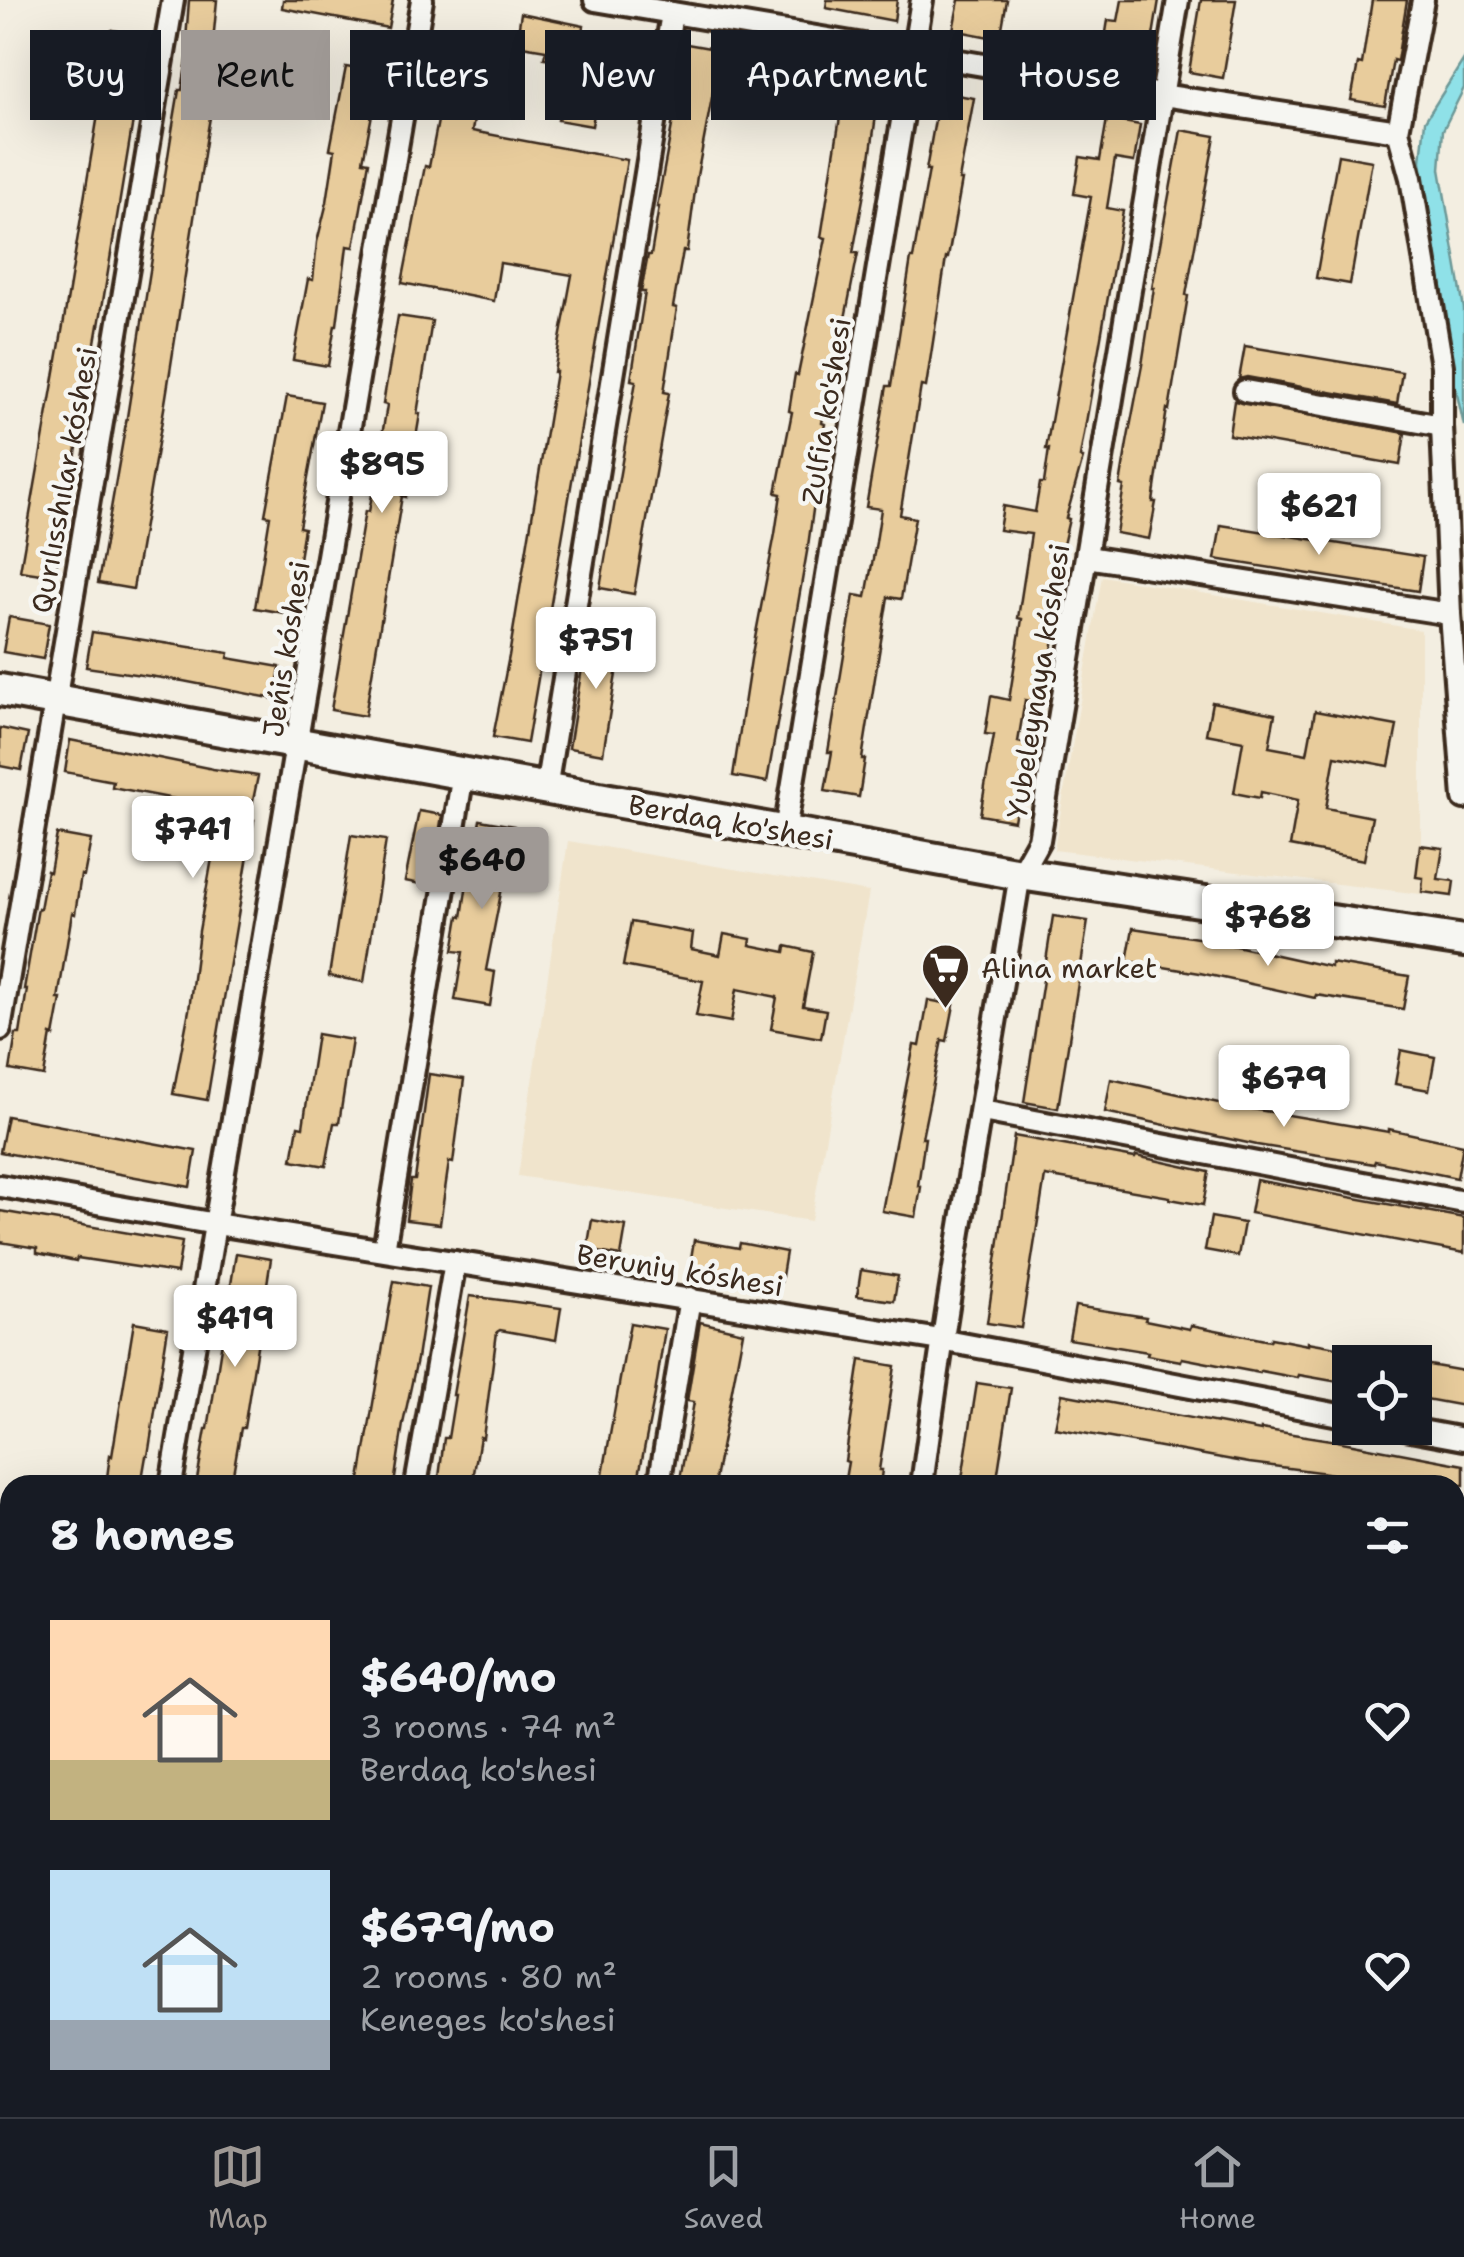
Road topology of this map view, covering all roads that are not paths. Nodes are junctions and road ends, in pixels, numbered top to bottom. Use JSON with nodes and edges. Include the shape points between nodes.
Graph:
{"nodes":[{"id":1,"x":173,"y":0,"type":"edge"},
{"id":2,"x":422,"y":0,"type":"edge"},
{"id":3,"x":595,"y":0,"type":"edge"},
{"id":4,"x":922,"y":0,"type":"edge"},
{"id":5,"x":1178,"y":0,"type":"edge"},
{"id":6,"x":1423,"y":0,"type":"edge"},
{"id":7,"x":672,"y":14,"type":"junction"},
{"id":8,"x":771,"y":30,"type":"edge"},
{"id":9,"x":917,"y":30,"type":"edge"},
{"id":10,"x":963,"y":61,"type":"edge"},
{"id":11,"x":1162,"y":95,"type":"junction"},
{"id":12,"x":903,"y":120,"type":"edge"},
{"id":13,"x":1398,"y":131,"type":"junction"},
{"id":14,"x":1245,"y":391,"type":"dead end"},
{"id":15,"x":1442,"y":426,"type":"junction"},
{"id":16,"x":1087,"y":557,"type":"junction"},
{"id":17,"x":1450,"y":614,"type":"junction"},
{"id":18,"x":0,"y":690,"type":"edge"},
{"id":19,"x":56,"y":699,"type":"junction"},
{"id":20,"x":298,"y":744,"type":"junction"},
{"id":21,"x":463,"y":774,"type":"junction"},
{"id":22,"x":546,"y":789,"type":"junction"},
{"id":23,"x":1464,"y":798,"type":"edge"},
{"id":24,"x":785,"y":831,"type":"junction"},
{"id":25,"x":1020,"y":874,"type":"junction"},
{"id":26,"x":1464,"y":941,"type":"edge"},
{"id":27,"x":0,"y":1028,"type":"edge"},
{"id":28,"x":982,"y":1112,"type":"junction"},
{"id":29,"x":0,"y":1186,"type":"edge"},
{"id":30,"x":1464,"y":1202,"type":"edge"},
{"id":31,"x":216,"y":1224,"type":"junction"},
{"id":32,"x":384,"y":1250,"type":"junction"},
{"id":33,"x":456,"y":1262,"type":"junction"},
{"id":34,"x":690,"y":1298,"type":"junction"},
{"id":35,"x":941,"y":1340,"type":"junction"},
{"id":36,"x":1332,"y":1414,"type":"edge"},
{"id":37,"x":1432,"y":1433,"type":"edge"},
{"id":38,"x":1464,"y":1439,"type":"edge"},
{"id":39,"x":173,"y":1475,"type":"edge"},
{"id":40,"x":418,"y":1475,"type":"edge"},
{"id":41,"x":660,"y":1475,"type":"edge"},
{"id":42,"x":923,"y":1475,"type":"edge"}],
"edges":[{"from":1,"to":19,"type":"street","name":"Qurılısshılar kóshesi"},
{"from":2,"to":20,"type":"street","name":"Jeńis kóshesi"},
{"from":3,"to":7,"type":"street"},
{"from":4,"to":9,"type":"street","name":"Zulfia ko'shesi"},
{"from":5,"to":11,"type":"street","name":"Yubeleynaya kóshesi"},
{"from":6,"to":13,"type":"street"},
{"from":7,"to":8,"type":"street"},
{"from":7,"to":22,"type":"street"},
{"from":10,"to":11,"type":"street"},
{"from":11,"to":13,"type":"street"},
{"from":11,"to":16,"type":"street","name":"Yubeleynaya kóshesi"},
{"from":12,"to":24,"type":"street","name":"Zulfia ko'shesi"},
{"from":13,"to":15,"type":"street","via":[[1442,366]]},
{"from":14,"to":15,"type":"street"},
{"from":15,"to":17,"type":"street"},
{"from":16,"to":17,"type":"street"},
{"from":16,"to":25,"type":"street","name":"Yubeleynaya kóshesi","via":[[1040,840]]},
{"from":17,"to":23,"type":"street"},
{"from":18,"to":19,"type":"street","name":"Berdaq ko'shesi"},
{"from":19,"to":20,"type":"street","name":"Berdaq ko'shesi"},
{"from":19,"to":27,"type":"street","name":"Qurılısshılar kóshesi"},
{"from":20,"to":21,"type":"street","name":"Berdaq ko'shesi"},
{"from":20,"to":31,"type":"street","name":"Jeńis kóshesi"},
{"from":21,"to":22,"type":"street","name":"Berdaq ko'shesi"},
{"from":21,"to":32,"type":"street"},
{"from":22,"to":24,"type":"street","name":"Berdaq ko'shesi"},
{"from":24,"to":25,"type":"street","name":"Berdaq ko'shesi"},
{"from":25,"to":26,"type":"street","name":"Berdaq ko'shesi"},
{"from":25,"to":28,"type":"street","name":"Yubeleynaya kóshesi"},
{"from":28,"to":30,"type":"street"},
{"from":28,"to":35,"type":"street","name":"Yubeleynaya kóshesi"},
{"from":29,"to":31,"type":"street","name":"Beruniy kóshesi"},
{"from":31,"to":32,"type":"street","name":"Beruniy kóshesi"},
{"from":31,"to":39,"type":"street","name":"Jeńis kóshesi"},
{"from":32,"to":33,"type":"street","name":"Beruniy kóshesi"},
{"from":33,"to":34,"type":"street","name":"Beruniy kóshesi"},
{"from":33,"to":40,"type":"street"},
{"from":34,"to":35,"type":"street","name":"Beruniy kóshesi"},
{"from":34,"to":41,"type":"street"},
{"from":35,"to":36,"type":"street","name":"Beruniy kóshesi"},
{"from":35,"to":42,"type":"street","name":"Yubeleynaya kóshesi"},
{"from":37,"to":38,"type":"street"}]}
